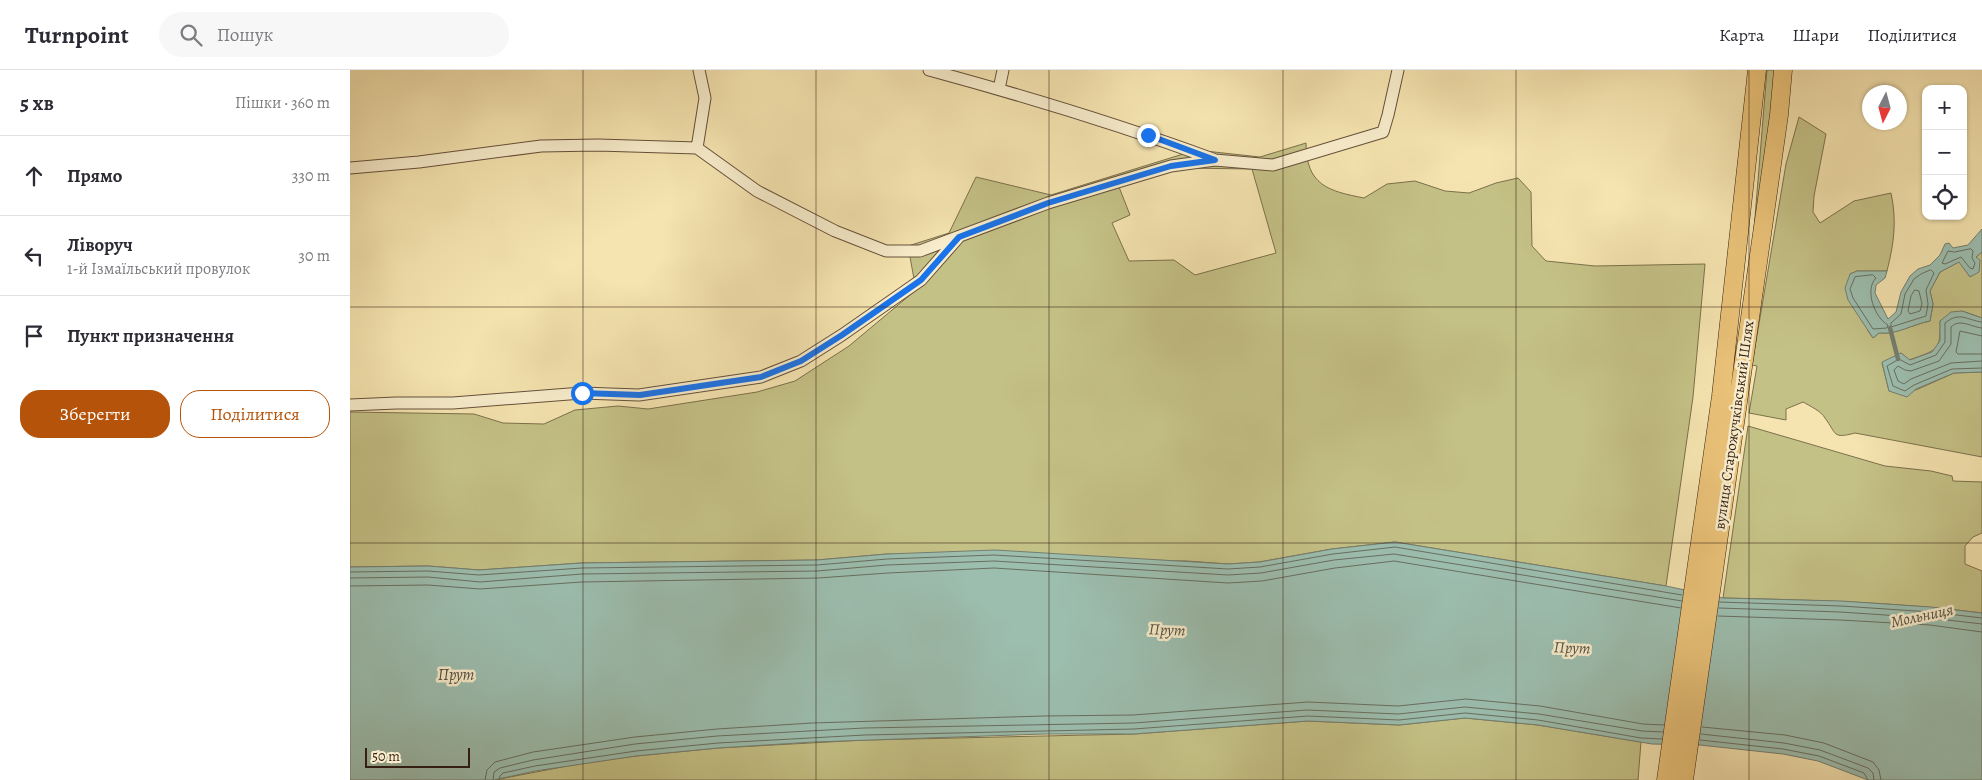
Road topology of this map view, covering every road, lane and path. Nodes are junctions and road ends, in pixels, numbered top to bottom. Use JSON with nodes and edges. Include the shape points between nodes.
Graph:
{"nodes":[{"id":1,"x":700,"y":70,"type":"edge"},
{"id":2,"x":929,"y":70,"type":"edge"},
{"id":3,"x":1003,"y":70,"type":"edge"},
{"id":4,"x":1398,"y":70,"type":"edge"},
{"id":5,"x":1757,"y":70,"type":"edge"},
{"id":6,"x":1783,"y":70,"type":"edge"},
{"id":7,"x":1000,"y":89,"type":"junction"},
{"id":8,"x":697,"y":148,"type":"junction"},
{"id":9,"x":1215,"y":160,"type":"junction"},
{"id":10,"x":350,"y":168,"type":"edge"},
{"id":11,"x":959,"y":237,"type":"junction"},
{"id":12,"x":350,"y":405,"type":"edge"},
{"id":13,"x":1666,"y":780,"type":"edge"},
{"id":14,"x":1684,"y":780,"type":"edge"}],
"edges":[{"from":1,"to":8,"type":"street","via":[[705,98]]},
{"from":2,"to":7,"type":"street"},
{"from":3,"to":7,"type":"street"},
{"from":4,"to":9,"type":"street","via":[[1383,132],[1273,164]]},
{"from":5,"to":13,"type":"main road","name":"вулиця Старожучківський Шлях","via":[[1721,396]]},
{"from":6,"to":14,"type":"main road","name":"вулиця Старожучківський Шлях"},
{"from":7,"to":9,"type":"street","via":[[1148,135]]},
{"from":8,"to":10,"type":"street","via":[[541,146]]},
{"from":8,"to":11,"type":"street","via":[[757,191],[835,231],[886,251],[920,251]]},
{"from":9,"to":11,"type":"street","via":[[1171,166],[1048,203]]},
{"from":11,"to":12,"type":"street","via":[[921,280],[801,361],[761,377],[640,395],[582,393],[452,403]]}]}
